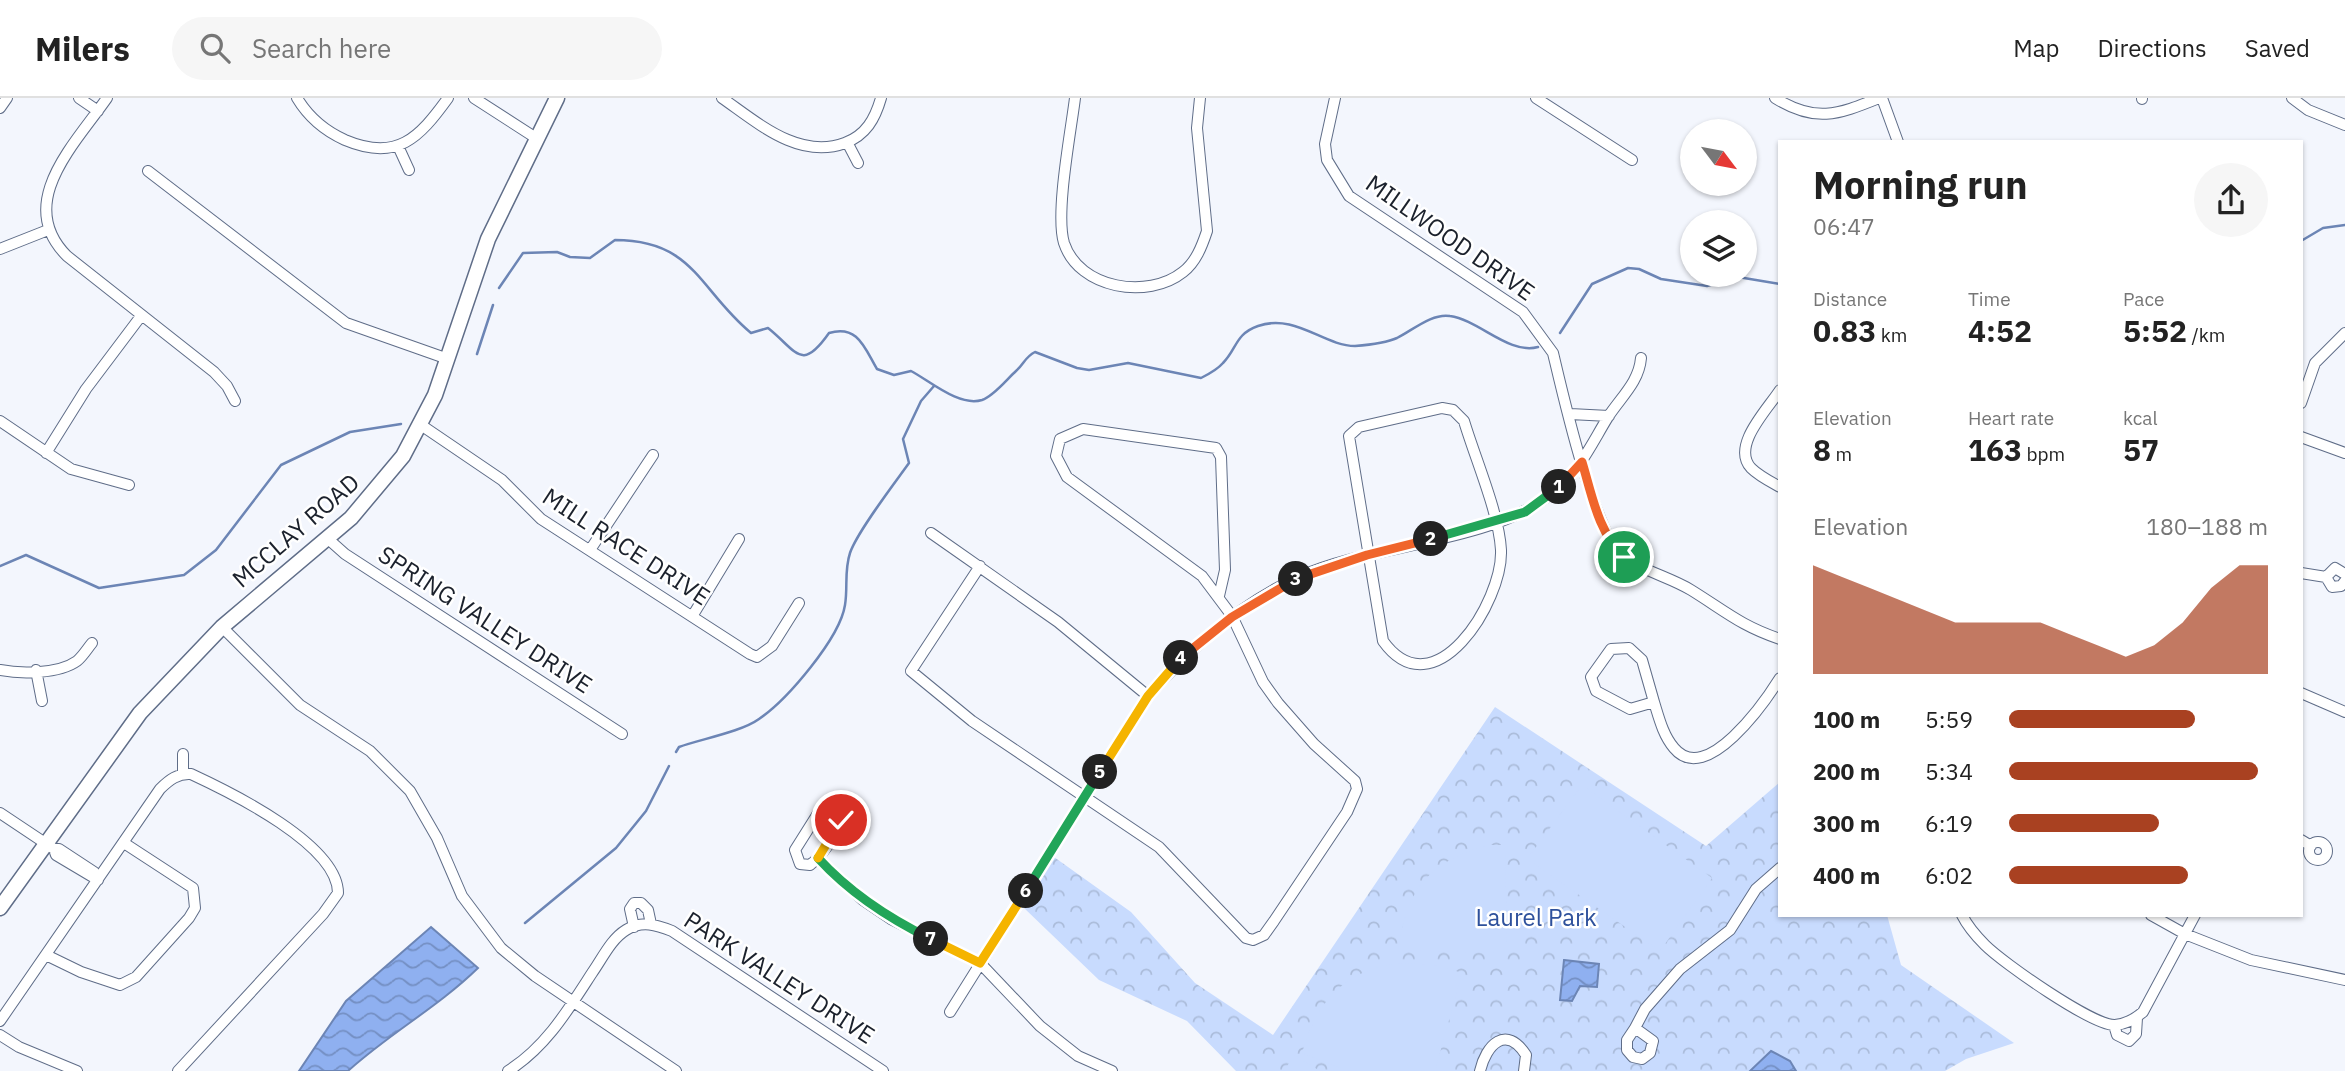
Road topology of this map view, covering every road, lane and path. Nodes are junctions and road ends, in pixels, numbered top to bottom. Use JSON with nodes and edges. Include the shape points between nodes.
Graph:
{"nodes":[{"id":1,"x":7,"y":98,"type":"edge"},
{"id":2,"x":79,"y":98,"type":"edge"},
{"id":3,"x":107,"y":98,"type":"edge"},
{"id":4,"x":297,"y":98,"type":"edge"},
{"id":5,"x":448,"y":98,"type":"edge"},
{"id":6,"x":474,"y":98,"type":"edge"},
{"id":7,"x":557,"y":98,"type":"edge"},
{"id":8,"x":722,"y":98,"type":"edge"},
{"id":9,"x":881,"y":98,"type":"edge"},
{"id":10,"x":1075,"y":98,"type":"edge"},
{"id":11,"x":1200,"y":98,"type":"edge"},
{"id":12,"x":1335,"y":98,"type":"edge"},
{"id":13,"x":1536,"y":98,"type":"edge"},
{"id":14,"x":1775,"y":98,"type":"edge"},
{"id":15,"x":1880,"y":98,"type":"edge"},
{"id":16,"x":2292,"y":98,"type":"edge"},
{"id":17,"x":0,"y":108,"type":"edge"},
{"id":18,"x":98,"y":111,"type":"junction"},
{"id":19,"x":2345,"y":125,"type":"edge"},
{"id":20,"x":536,"y":138,"type":"junction"},
{"id":21,"x":1897,"y":140,"type":"edge"},
{"id":22,"x":847,"y":142,"type":"junction"},
{"id":23,"x":398,"y":146,"type":"junction"},
{"id":24,"x":1632,"y":160,"type":"dead end"},
{"id":25,"x":858,"y":163,"type":"dead end"},
{"id":26,"x":409,"y":170,"type":"dead end"},
{"id":27,"x":148,"y":171,"type":"dead end"},
{"id":28,"x":48,"y":230,"type":"junction"},
{"id":29,"x":0,"y":249,"type":"edge"},
{"id":30,"x":141,"y":316,"type":"junction"},
{"id":31,"x":2345,"y":333,"type":"edge"},
{"id":32,"x":1641,"y":358,"type":"dead end"},
{"id":33,"x":448,"y":359,"type":"junction"},
{"id":34,"x":1778,"y":393,"type":"edge"},
{"id":35,"x":2303,"y":397,"type":"edge"},
{"id":36,"x":235,"y":401,"type":"dead end"},
{"id":37,"x":1570,"y":414,"type":"junction"},
{"id":38,"x":1609,"y":416,"type":"junction"},
{"id":39,"x":0,"y":421,"type":"edge"},
{"id":40,"x":421,"y":425,"type":"junction"},
{"id":41,"x":2303,"y":438,"type":"edge"},
{"id":42,"x":46,"y":453,"type":"junction"},
{"id":43,"x":2345,"y":453,"type":"edge"},
{"id":44,"x":653,"y":455,"type":"dead end"},
{"id":45,"x":1582,"y":462,"type":"junction"},
{"id":46,"x":129,"y":485,"type":"dead end"},
{"id":47,"x":1778,"y":486,"type":"edge"},
{"id":48,"x":1495,"y":523,"type":"junction"},
{"id":49,"x":931,"y":533,"type":"dead end"},
{"id":50,"x":327,"y":538,"type":"junction"},
{"id":51,"x":739,"y":539,"type":"dead end"},
{"id":52,"x":590,"y":550,"type":"junction"},
{"id":53,"x":1367,"y":555,"type":"junction"},
{"id":54,"x":980,"y":566,"type":"junction"},
{"id":55,"x":2303,"y":573,"type":"edge"},
{"id":56,"x":2345,"y":574,"type":"edge"},
{"id":57,"x":2326,"y":577,"type":"junction"},
{"id":58,"x":2345,"y":581,"type":"edge"},
{"id":59,"x":1219,"y":596,"type":"junction"},
{"id":60,"x":799,"y":603,"type":"dead end"},
{"id":61,"x":693,"y":615,"type":"junction"},
{"id":62,"x":1232,"y":617,"type":"junction"},
{"id":63,"x":222,"y":627,"type":"junction"},
{"id":64,"x":1778,"y":638,"type":"edge"},
{"id":65,"x":92,"y":643,"type":"dead end"},
{"id":66,"x":0,"y":670,"type":"edge"},
{"id":67,"x":36,"y":670,"type":"junction"},
{"id":68,"x":1778,"y":681,"type":"edge"},
{"id":69,"x":2303,"y":693,"type":"edge"},
{"id":70,"x":1148,"y":696,"type":"junction"},
{"id":71,"x":41,"y":701,"type":"dead end"},
{"id":72,"x":1654,"y":702,"type":"junction"},
{"id":73,"x":2345,"y":712,"type":"edge"},
{"id":74,"x":622,"y":734,"type":"dead end"},
{"id":75,"x":183,"y":754,"type":"dead end"},
{"id":76,"x":187,"y":774,"type":"junction"},
{"id":77,"x":1084,"y":797,"type":"junction"},
{"id":78,"x":0,"y":813,"type":"edge"},
{"id":79,"x":2303,"y":841,"type":"edge"},
{"id":80,"x":124,"y":843,"type":"junction"},
{"id":81,"x":50,"y":846,"type":"junction"},
{"id":82,"x":2311,"y":846,"type":"dead end"},
{"id":83,"x":818,"y":859,"type":"junction"},
{"id":84,"x":1778,"y":869,"type":"edge"},
{"id":85,"x":98,"y":880,"type":"junction"},
{"id":86,"x":0,"y":908,"type":"edge"},
{"id":87,"x":1964,"y":917,"type":"edge"},
{"id":88,"x":2155,"y":917,"type":"edge"},
{"id":89,"x":2194,"y":917,"type":"edge"},
{"id":90,"x":651,"y":923,"type":"junction"},
{"id":91,"x":634,"y":927,"type":"junction"},
{"id":92,"x":2185,"y":934,"type":"junction"},
{"id":93,"x":46,"y":954,"type":"junction"},
{"id":94,"x":980,"y":963,"type":"junction"},
{"id":95,"x":2345,"y":980,"type":"edge"},
{"id":96,"x":574,"y":1001,"type":"junction"},
{"id":97,"x":950,"y":1012,"type":"dead end"},
{"id":98,"x":2137,"y":1017,"type":"junction"},
{"id":99,"x":0,"y":1020,"type":"edge"},
{"id":100,"x":2114,"y":1025,"type":"junction"},
{"id":101,"x":1635,"y":1028,"type":"dead end"},
{"id":102,"x":0,"y":1035,"type":"edge"},
{"id":103,"x":672,"y":1070,"type":"edge"},
{"id":104,"x":77,"y":1071,"type":"edge"},
{"id":105,"x":178,"y":1071,"type":"edge"},
{"id":106,"x":508,"y":1071,"type":"edge"},
{"id":107,"x":883,"y":1071,"type":"edge"},
{"id":108,"x":1112,"y":1071,"type":"edge"},
{"id":109,"x":1480,"y":1071,"type":"edge"},
{"id":110,"x":1524,"y":1071,"type":"edge"}],
"edges":[{"from":1,"to":17,"type":"street"},
{"from":2,"to":18,"type":"street"},
{"from":3,"to":18,"type":"street"},
{"from":4,"to":23,"type":"street","via":[[319,125],[335,135],[376,150]]},
{"from":5,"to":23,"type":"street","via":[[420,133]]},
{"from":6,"to":20,"type":"street"},
{"from":7,"to":20,"type":"main road","name":"MCCLAY ROAD"},
{"from":8,"to":22,"type":"street","via":[[803,147],[819,149]]},
{"from":9,"to":22,"type":"street","via":[[866,130]]},
{"from":10,"to":11,"type":"street","via":[[1061,221],[1064,243],[1075,262],[1101,281],[1143,287],[1161,284],[1183,272],[1203,245],[1207,231],[1196,128]]},
{"from":12,"to":37,"type":"street","name":"MILLWOOD DRIVE","via":[[1325,144],[1331,167],[1349,196],[1523,312],[1553,353]]},
{"from":13,"to":24,"type":"street"},
{"from":14,"to":15,"type":"street","via":[[1794,110],[1819,116]]},
{"from":15,"to":21,"type":"street"},
{"from":16,"to":19,"type":"street"},
{"from":18,"to":28,"type":"street","via":[[52,179],[46,208]]},
{"from":20,"to":33,"type":"main road","name":"MCCLAY ROAD","via":[[488,239]]},
{"from":22,"to":25,"type":"street"},
{"from":23,"to":26,"type":"street"},
{"from":27,"to":33,"type":"street","via":[[346,323]]},
{"from":28,"to":29,"type":"street"},
{"from":28,"to":30,"type":"street","via":[[67,256]]},
{"from":30,"to":36,"type":"street","via":[[214,372]]},
{"from":30,"to":42,"type":"street","via":[[86,389]]},
{"from":31,"to":35,"type":"street","via":[[2315,363]]},
{"from":32,"to":38,"type":"street","via":[[1640,374]]},
{"from":33,"to":40,"type":"main road","name":"MCCLAY ROAD"},
{"from":34,"to":47,"type":"street","via":[[1744,446],[1744,458],[1752,470]]},
{"from":37,"to":38,"type":"street"},
{"from":37,"to":45,"type":"street","name":"MILLWOOD DRIVE"},
{"from":38,"to":45,"type":"street"},
{"from":39,"to":42,"type":"street"},
{"from":40,"to":50,"type":"main road","name":"MCCLAY ROAD","via":[[387,479]]},
{"from":40,"to":52,"type":"street","name":"MILL RACE DRIVE","via":[[502,480],[531,512]]},
{"from":41,"to":43,"type":"street"},
{"from":42,"to":46,"type":"street","via":[[80,473]]},
{"from":44,"to":52,"type":"street"},
{"from":45,"to":48,"type":"street","via":[[1556,490],[1525,512]]},
{"from":45,"to":64,"type":"street","name":"MILLWOOD DRIVE","via":[[1599,521],[1624,557],[1688,588],[1734,621]]},
{"from":48,"to":53,"type":"street"},
{"from":48,"to":53,"type":"street","via":[[1501,548],[1500,573],[1493,591],[1456,648],[1436,663],[1417,665],[1398,657],[1383,641]]},
{"from":48,"to":53,"type":"street","via":[[1461,415],[1442,408],[1359,427],[1349,436],[1348,445]]},
{"from":49,"to":54,"type":"street"},
{"from":50,"to":63,"type":"main road","name":"MCCLAY ROAD"},
{"from":50,"to":74,"type":"street","name":"SPRING VALLEY DRIVE"},
{"from":51,"to":61,"type":"street"},
{"from":52,"to":61,"type":"street","name":"MILL RACE DRIVE"},
{"from":53,"to":62,"type":"street","via":[[1301,576]]},
{"from":54,"to":70,"type":"street"},
{"from":54,"to":77,"type":"street","via":[[911,671],[972,721]]},
{"from":55,"to":57,"type":"street"},
{"from":56,"to":57,"type":"street","via":[[2335,568]]},
{"from":57,"to":58,"type":"street","via":[[2332,587]]},
{"from":59,"to":59,"type":"street","via":[[1225,570],[1222,457],[1216,448],[1083,429],[1060,439],[1056,456],[1068,477],[1202,576]]},
{"from":59,"to":62,"type":"street"},
{"from":60,"to":61,"type":"street","name":"MILL RACE DRIVE","via":[[772,646],[757,657]]},
{"from":62,"to":70,"type":"street","via":[[1186,653]]},
{"from":62,"to":77,"type":"street","via":[[1278,703],[1355,781],[1357,789],[1264,935],[1246,938],[1159,847]]},
{"from":63,"to":81,"type":"main road","name":"MCCLAY ROAD","via":[[140,713]]},
{"from":63,"to":96,"type":"street","via":[[300,705],[389,768],[426,815],[462,896],[501,948]]},
{"from":65,"to":67,"type":"street","via":[[68,666]]},
{"from":66,"to":67,"type":"street"},
{"from":67,"to":71,"type":"street"},
{"from":68,"to":72,"type":"street","via":[[1751,720],[1708,755],[1693,758],[1675,750]]},
{"from":69,"to":73,"type":"street"},
{"from":70,"to":77,"type":"street"},
{"from":72,"to":72,"type":"street","via":[[1637,652],[1611,649],[1591,677],[1596,691],[1626,709]]},
{"from":75,"to":76,"type":"street"},
{"from":76,"to":80,"type":"street","via":[[168,780]]},
{"from":76,"to":105,"type":"street","via":[[303,838],[335,874],[338,893]]},
{"from":77,"to":94,"type":"street"},
{"from":78,"to":81,"type":"street"},
{"from":79,"to":82,"type":"street"},
{"from":80,"to":85,"type":"street"},
{"from":80,"to":93,"type":"street","via":[[193,888],[195,908],[189,918],[136,977],[120,985]]},
{"from":81,"to":85,"type":"street","via":[[82,864]]},
{"from":81,"to":86,"type":"main road","name":"MCCLAY ROAD"},
{"from":83,"to":83,"type":"street","via":[[843,815],[832,802],[824,804],[795,850],[800,864],[810,865]]},
{"from":83,"to":94,"type":"street","via":[[891,919]]},
{"from":84,"to":101,"type":"street","via":[[1756,889],[1730,930],[1680,969],[1645,1009]]},
{"from":85,"to":93,"type":"street"},
{"from":87,"to":100,"type":"street","via":[[1986,946],[2015,969],[2095,1020]]},
{"from":88,"to":92,"type":"street"},
{"from":89,"to":92,"type":"street"},
{"from":90,"to":91,"type":"street","name":"PARK VALLEY DRIVE"},
{"from":90,"to":91,"type":"street","name":"PARK VALLEY DRIVE","via":[[648,910],[634,902],[629,909]]},
{"from":90,"to":107,"type":"street","name":"PARK VALLEY DRIVE","via":[[681,937]]},
{"from":91,"to":96,"type":"street","name":"PARK VALLEY DRIVE","via":[[612,942]]},
{"from":92,"to":95,"type":"street","via":[[2251,960]]},
{"from":92,"to":98,"type":"street","via":[[2151,1001]]},
{"from":93,"to":99,"type":"street"},
{"from":94,"to":97,"type":"street"},
{"from":94,"to":108,"type":"street","via":[[1040,1026],[1078,1056]]},
{"from":96,"to":103,"type":"street"},
{"from":96,"to":106,"type":"street","name":"PARK VALLEY DRIVE","via":[[531,1057]]},
{"from":98,"to":100,"type":"street"},
{"from":98,"to":100,"type":"street","via":[[2136,1034],[2129,1041],[2118,1035]]},
{"from":102,"to":104,"type":"street"},
{"from":109,"to":110,"type":"street","via":[[1485,1052],[1501,1040],[1520,1046],[1526,1055]]}]}
